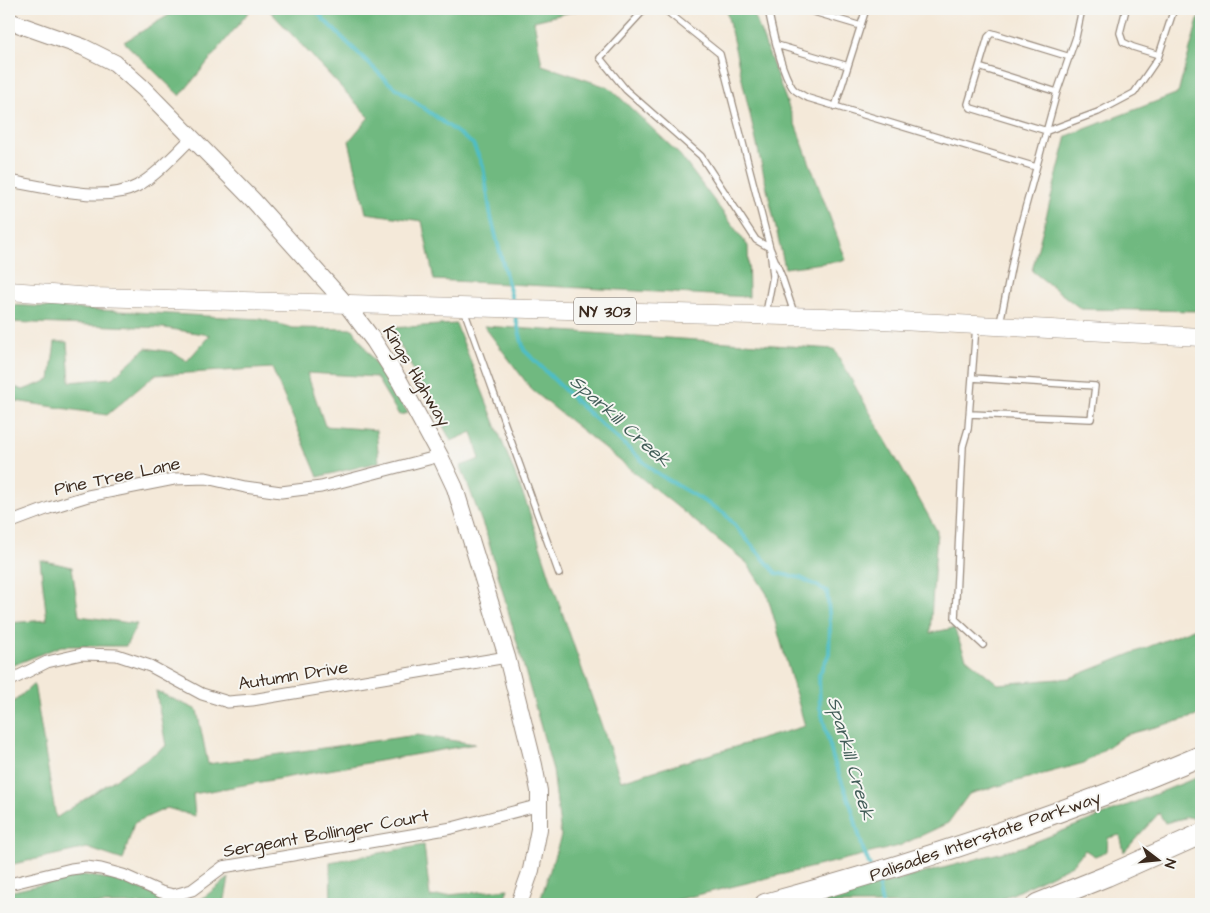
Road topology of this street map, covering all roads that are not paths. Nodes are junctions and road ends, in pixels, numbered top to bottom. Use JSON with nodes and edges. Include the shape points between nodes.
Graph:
{"nodes":[{"id":1,"x":647,"y":9,"type":"edge"},
{"id":2,"x":664,"y":9,"type":"edge"},
{"id":3,"x":768,"y":9,"type":"edge"},
{"id":4,"x":804,"y":9,"type":"edge"},
{"id":5,"x":866,"y":9,"type":"edge"},
{"id":6,"x":1082,"y":9,"type":"edge"},
{"id":7,"x":1126,"y":9,"type":"edge"},
{"id":8,"x":1174,"y":9,"type":"edge"},
{"id":9,"x":9,"y":21,"type":"edge"},
{"id":10,"x":861,"y":26,"type":"junction"},
{"id":11,"x":777,"y":46,"type":"junction"},
{"id":12,"x":1159,"y":55,"type":"junction"},
{"id":13,"x":1070,"y":57,"type":"junction"},
{"id":14,"x":848,"y":66,"type":"junction"},
{"id":15,"x":979,"y":67,"type":"junction"},
{"id":16,"x":1057,"y":92,"type":"junction"},
{"id":17,"x":836,"y":107,"type":"junction"},
{"id":18,"x":1047,"y":131,"type":"junction"},
{"id":19,"x":192,"y":138,"type":"junction"},
{"id":20,"x":1036,"y":168,"type":"junction"},
{"id":21,"x":9,"y":181,"type":"edge"},
{"id":22,"x":770,"y":248,"type":"junction"},
{"id":23,"x":9,"y":291,"type":"edge"},
{"id":24,"x":346,"y":304,"type":"junction"},
{"id":25,"x":463,"y":307,"type":"junction"},
{"id":26,"x":766,"y":315,"type":"junction"},
{"id":27,"x":795,"y":316,"type":"junction"},
{"id":28,"x":976,"y":324,"type":"junction"},
{"id":29,"x":999,"y":326,"type":"junction"},
{"id":30,"x":1201,"y":337,"type":"edge"},
{"id":31,"x":972,"y":378,"type":"junction"},
{"id":32,"x":970,"y":414,"type":"junction"},
{"id":33,"x":440,"y":456,"type":"junction"},
{"id":34,"x":9,"y":524,"type":"edge"},
{"id":35,"x":559,"y":574,"type":"dead end"},
{"id":36,"x":984,"y":645,"type":"dead end"},
{"id":37,"x":507,"y":657,"type":"junction"},
{"id":38,"x":9,"y":681,"type":"edge"},
{"id":39,"x":1201,"y":747,"type":"edge"},
{"id":40,"x":1201,"y":756,"type":"edge"},
{"id":41,"x":1088,"y":802,"type":"junction"},
{"id":42,"x":540,"y":806,"type":"junction"},
{"id":43,"x":1201,"y":835,"type":"edge"},
{"id":44,"x":9,"y":884,"type":"edge"},
{"id":45,"x":522,"y":897,"type":"edge"},
{"id":46,"x":765,"y":904,"type":"edge"},
{"id":47,"x":1038,"y":904,"type":"edge"}],
"edges":[{"from":1,"to":22,"type":"lane","via":[[600,58],[626,90],[701,156],[756,240]]},
{"from":2,"to":22,"type":"lane","via":[[720,54]]},
{"from":3,"to":11,"type":"lane"},
{"from":4,"to":10,"type":"lane"},
{"from":5,"to":10,"type":"lane"},
{"from":6,"to":13,"type":"lane"},
{"from":7,"to":12,"type":"lane","via":[[1120,33],[1123,42]]},
{"from":8,"to":12,"type":"lane"},
{"from":9,"to":19,"type":"street","name":"Kings Highway","via":[[83,46],[114,63]]},
{"from":10,"to":14,"type":"lane"},
{"from":11,"to":14,"type":"lane"},
{"from":11,"to":17,"type":"lane","via":[[793,88],[808,98]]},
{"from":12,"to":18,"type":"lane","via":[[1134,93],[1098,112]]},
{"from":13,"to":15,"type":"lane","via":[[992,33]]},
{"from":13,"to":16,"type":"lane"},
{"from":14,"to":17,"type":"lane"},
{"from":15,"to":16,"type":"lane"},
{"from":15,"to":18,"type":"lane","via":[[968,104],[971,108]]},
{"from":16,"to":18,"type":"lane"},
{"from":17,"to":20,"type":"lane"},
{"from":18,"to":20,"type":"lane"},
{"from":19,"to":21,"type":"street","via":[[157,171],[136,186],[114,194],[92,195]]},
{"from":19,"to":24,"type":"street","name":"Kings Highway","via":[[253,200]]},
{"from":20,"to":29,"type":"lane","via":[[1017,238]]},
{"from":22,"to":26,"type":"lane","via":[[774,276]]},
{"from":22,"to":27,"type":"lane"},
{"from":23,"to":24,"type":"main road","number":"NY 303","via":[[93,297]]},
{"from":24,"to":25,"type":"main road","number":"NY 303"},
{"from":24,"to":33,"type":"street","name":"Kings Highway","via":[[400,382]]},
{"from":25,"to":26,"type":"main road","number":"NY 303"},
{"from":25,"to":35,"type":"lane"},
{"from":26,"to":27,"type":"main road","number":"NY 303"},
{"from":27,"to":28,"type":"main road","number":"NY 303"},
{"from":28,"to":29,"type":"main road","number":"NY 303"},
{"from":28,"to":31,"type":"lane"},
{"from":29,"to":30,"type":"main road","number":"NY 303"},
{"from":31,"to":32,"type":"lane"},
{"from":31,"to":32,"type":"lane","via":[[1095,386],[1092,419]]},
{"from":32,"to":36,"type":"lane","via":[[963,446],[955,619]]},
{"from":33,"to":34,"type":"street","name":"Pine Tree Lane","via":[[321,487],[281,492],[206,478],[174,479],[88,496]]},
{"from":33,"to":37,"type":"street","name":"Kings Highway","via":[[455,488]]},
{"from":37,"to":38,"type":"street","name":"Autumn Drive","via":[[228,702],[202,694],[150,666],[117,655],[82,654],[46,662]]},
{"from":37,"to":42,"type":"street","name":"Kings Highway","via":[[533,758]]},
{"from":39,"to":41,"type":"highway"},
{"from":40,"to":41,"type":"highway","name":"Palisades Interstate Parkway"},
{"from":41,"to":46,"type":"highway","name":"Palisades Interstate Parkway","via":[[904,865]]},
{"from":42,"to":44,"type":"street","name":"Sergeant Bollinger Court","via":[[452,828],[223,867],[192,890],[174,895],[123,876],[86,867]]},
{"from":42,"to":45,"type":"street","name":"Kings Highway","via":[[536,849]]},
{"from":43,"to":47,"type":"highway"}]}
